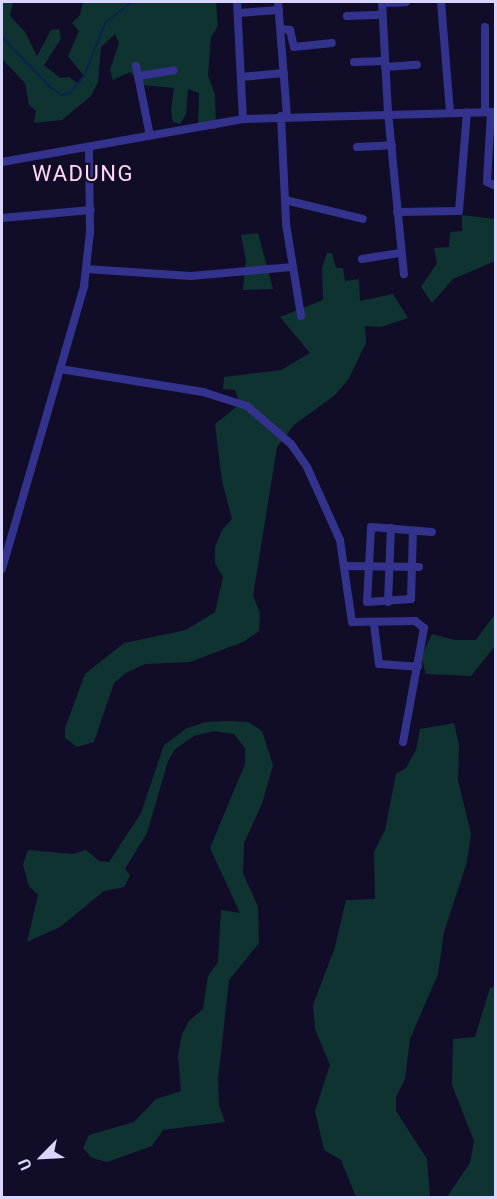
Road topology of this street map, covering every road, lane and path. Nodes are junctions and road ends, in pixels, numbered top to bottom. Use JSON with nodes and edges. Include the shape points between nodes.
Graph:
{"nodes":[{"id":1,"x":237,"y":2,"type":"edge"},
{"id":2,"x":382,"y":2,"type":"edge"},
{"id":3,"x":406,"y":2,"type":"edge"},
{"id":4,"x":441,"y":2,"type":"edge"},
{"id":5,"x":279,"y":6,"type":"edge"},
{"id":6,"x":238,"y":13,"type":"junction"},
{"id":7,"x":382,"y":15,"type":"junction"},
{"id":8,"x":347,"y":16,"type":"dead end"},
{"id":9,"x":485,"y":27,"type":"dead end"},
{"id":10,"x":281,"y":29,"type":"junction"},
{"id":11,"x":332,"y":43,"type":"dead end"},
{"id":12,"x":354,"y":62,"type":"dead end"},
{"id":13,"x":385,"y":64,"type":"junction"},
{"id":14,"x":136,"y":66,"type":"dead end"},
{"id":15,"x":417,"y":66,"type":"dead end"},
{"id":16,"x":174,"y":70,"type":"dead end"},
{"id":17,"x":284,"y":73,"type":"junction"},
{"id":18,"x":138,"y":76,"type":"junction"},
{"id":19,"x":241,"y":77,"type":"junction"},
{"id":20,"x":388,"y":112,"type":"junction"},
{"id":21,"x":450,"y":112,"type":"junction"},
{"id":22,"x":467,"y":112,"type":"junction"},
{"id":23,"x":490,"y":112,"type":"edge"},
{"id":24,"x":284,"y":116,"type":"junction"},
{"id":25,"x":243,"y":118,"type":"junction"},
{"id":26,"x":150,"y":136,"type":"junction"},
{"id":27,"x":392,"y":145,"type":"junction"},
{"id":28,"x":357,"y":147,"type":"dead end"},
{"id":29,"x":89,"y":148,"type":"junction"},
{"id":30,"x":2,"y":162,"type":"edge"},
{"id":31,"x":495,"y":186,"type":"edge"},
{"id":32,"x":285,"y":200,"type":"junction"},
{"id":33,"x":91,"y":210,"type":"junction"},
{"id":34,"x":397,"y":212,"type":"junction"},
{"id":35,"x":2,"y":219,"type":"edge"},
{"id":36,"x":363,"y":219,"type":"dead end"},
{"id":37,"x":401,"y":253,"type":"junction"},
{"id":38,"x":362,"y":259,"type":"dead end"},
{"id":39,"x":291,"y":267,"type":"junction"},
{"id":40,"x":86,"y":269,"type":"junction"},
{"id":41,"x":405,"y":274,"type":"dead end"},
{"id":42,"x":301,"y":316,"type":"dead end"},
{"id":43,"x":60,"y":369,"type":"junction"},
{"id":44,"x":391,"y":528,"type":"junction"},
{"id":45,"x":413,"y":531,"type":"junction"},
{"id":46,"x":432,"y":532,"type":"dead end"},
{"id":47,"x":345,"y":566,"type":"junction"},
{"id":48,"x":368,"y":566,"type":"junction"},
{"id":49,"x":390,"y":567,"type":"junction"},
{"id":50,"x":415,"y":567,"type":"junction"},
{"id":51,"x":2,"y":569,"type":"edge"},
{"id":52,"x":388,"y":602,"type":"junction"},
{"id":53,"x":374,"y":624,"type":"junction"},
{"id":54,"x":418,"y":667,"type":"junction"},
{"id":55,"x":403,"y":742,"type":"dead end"}],
"edges":[{"from":1,"to":6,"type":"street"},
{"from":2,"to":3,"type":"street"},
{"from":2,"to":7,"type":"street"},
{"from":4,"to":21,"type":"street"},
{"from":5,"to":6,"type":"street"},
{"from":5,"to":10,"type":"street"},
{"from":6,"to":19,"type":"street"},
{"from":7,"to":8,"type":"street"},
{"from":7,"to":13,"type":"street"},
{"from":9,"to":23,"type":"street"},
{"from":10,"to":11,"type":"street","via":[[290,30],[294,47]]},
{"from":10,"to":17,"type":"street"},
{"from":12,"to":13,"type":"street"},
{"from":13,"to":15,"type":"street"},
{"from":13,"to":20,"type":"street"},
{"from":14,"to":18,"type":"street"},
{"from":16,"to":18,"type":"street"},
{"from":17,"to":19,"type":"street"},
{"from":17,"to":24,"type":"street"},
{"from":18,"to":26,"type":"street"},
{"from":19,"to":25,"type":"street"},
{"from":20,"to":21,"type":"street"},
{"from":20,"to":24,"type":"street"},
{"from":20,"to":27,"type":"street"},
{"from":21,"to":22,"type":"street"},
{"from":22,"to":23,"type":"street"},
{"from":22,"to":34,"type":"street","via":[[459,211]]},
{"from":23,"to":31,"type":"street","via":[[486,182]]},
{"from":24,"to":25,"type":"street"},
{"from":24,"to":32,"type":"street"},
{"from":25,"to":26,"type":"street"},
{"from":26,"to":29,"type":"street"},
{"from":27,"to":28,"type":"street"},
{"from":27,"to":34,"type":"street"},
{"from":29,"to":30,"type":"street"},
{"from":29,"to":33,"type":"street"},
{"from":32,"to":36,"type":"street"},
{"from":32,"to":39,"type":"street"},
{"from":33,"to":35,"type":"street"},
{"from":33,"to":40,"type":"street"},
{"from":34,"to":37,"type":"street"},
{"from":37,"to":38,"type":"street"},
{"from":37,"to":41,"type":"street"},
{"from":39,"to":40,"type":"street","via":[[191,276]]},
{"from":39,"to":42,"type":"street"},
{"from":40,"to":43,"type":"street"},
{"from":43,"to":47,"type":"street","via":[[203,392],[247,406],[263,416],[307,467],[340,540]]},
{"from":43,"to":51,"type":"street"},
{"from":44,"to":45,"type":"street"},
{"from":44,"to":48,"type":"street","via":[[371,527]]},
{"from":44,"to":49,"type":"street"},
{"from":45,"to":46,"type":"street"},
{"from":45,"to":50,"type":"street"},
{"from":47,"to":48,"type":"street"},
{"from":47,"to":53,"type":"street","via":[[345,591],[352,622]]},
{"from":48,"to":49,"type":"street"},
{"from":48,"to":52,"type":"street","via":[[367,602]]},
{"from":49,"to":50,"type":"street"},
{"from":49,"to":52,"type":"street"},
{"from":50,"to":52,"type":"street","via":[[411,599]]},
{"from":53,"to":54,"type":"street","via":[[379,664]]},
{"from":53,"to":54,"type":"street","via":[[423,624]]},
{"from":54,"to":55,"type":"street"}]}
